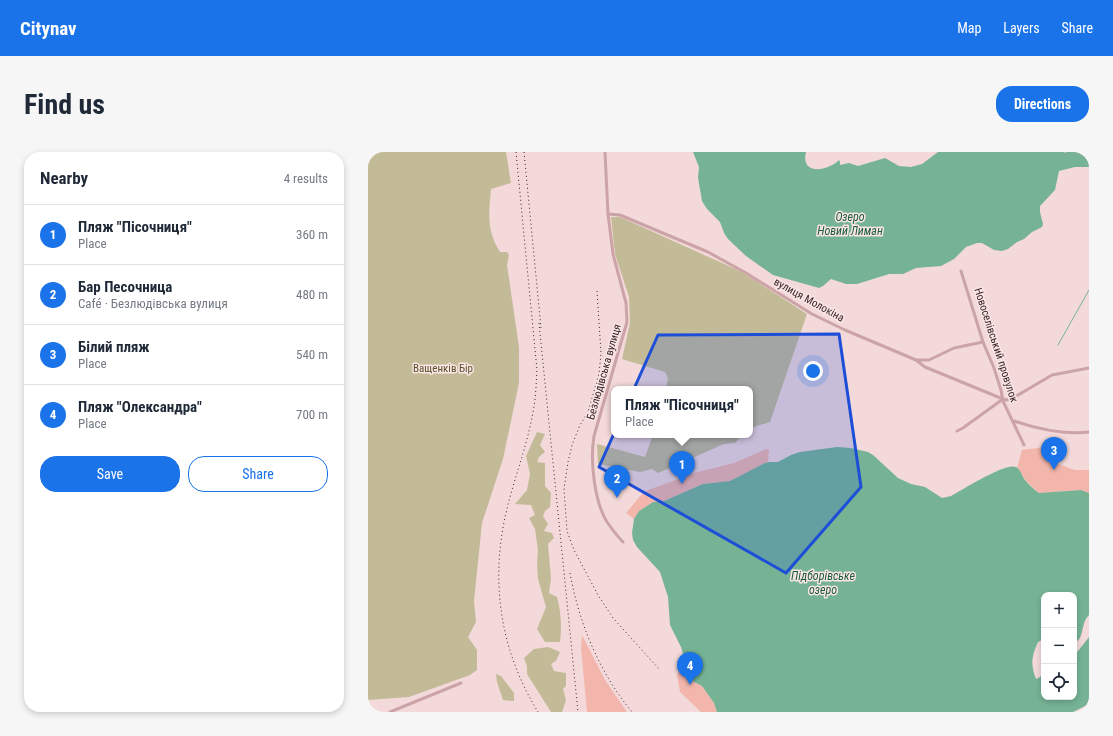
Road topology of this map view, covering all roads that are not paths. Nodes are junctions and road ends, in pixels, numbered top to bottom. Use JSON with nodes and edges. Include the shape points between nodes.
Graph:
{"nodes":[{"id":1,"x":605,"y":152,"type":"edge"},
{"id":2,"x":608,"y":214,"type":"junction"},
{"id":3,"x":961,"y":271,"type":"dead end"},
{"id":4,"x":983,"y":342,"type":"junction"},
{"id":5,"x":916,"y":360,"type":"junction"},
{"id":6,"x":1089,"y":368,"type":"edge"},
{"id":7,"x":1003,"y":400,"type":"junction"},
{"id":8,"x":1014,"y":421,"type":"junction"},
{"id":9,"x":956,"y":431,"type":"dead end"},
{"id":10,"x":1089,"y":432,"type":"edge"},
{"id":11,"x":1024,"y":445,"type":"dead end"},
{"id":12,"x":623,"y":542,"type":"dead end"},
{"id":13,"x":461,"y":683,"type":"dead end"},
{"id":14,"x":368,"y":706,"type":"edge"},
{"id":15,"x":374,"y":712,"type":"edge"},
{"id":16,"x":390,"y":712,"type":"edge"}],
"edges":[{"from":1,"to":2,"type":"street","name":"Безлюдівська вулиця"},
{"from":2,"to":5,"type":"street","name":"вулиця Молокіна","via":[[620,216],[702,249],[812,314]]},
{"from":2,"to":12,"type":"street","name":"Безлюдівська вулиця","via":[[613,254],[626,303],[628,322],[594,436],[592,455],[602,512]]},
{"from":3,"to":4,"type":"street","name":"Новоселівський провулок"},
{"from":4,"to":5,"type":"street","via":[[954,348],[930,360]]},
{"from":4,"to":7,"type":"street","name":"Новоселівський провулок"},
{"from":5,"to":7,"type":"street","name":"вулиця Молокіна","via":[[925,367]]},
{"from":6,"to":7,"type":"street","via":[[1052,375],[1013,398]]},
{"from":7,"to":8,"type":"street","name":"Новоселівський провулок"},
{"from":7,"to":9,"type":"street"},
{"from":8,"to":10,"type":"street","via":[[1067,433]]},
{"from":8,"to":11,"type":"street","name":"Новоселівський провулок"},
{"from":13,"to":16,"type":"street"},
{"from":14,"to":15,"type":"street"}]}
